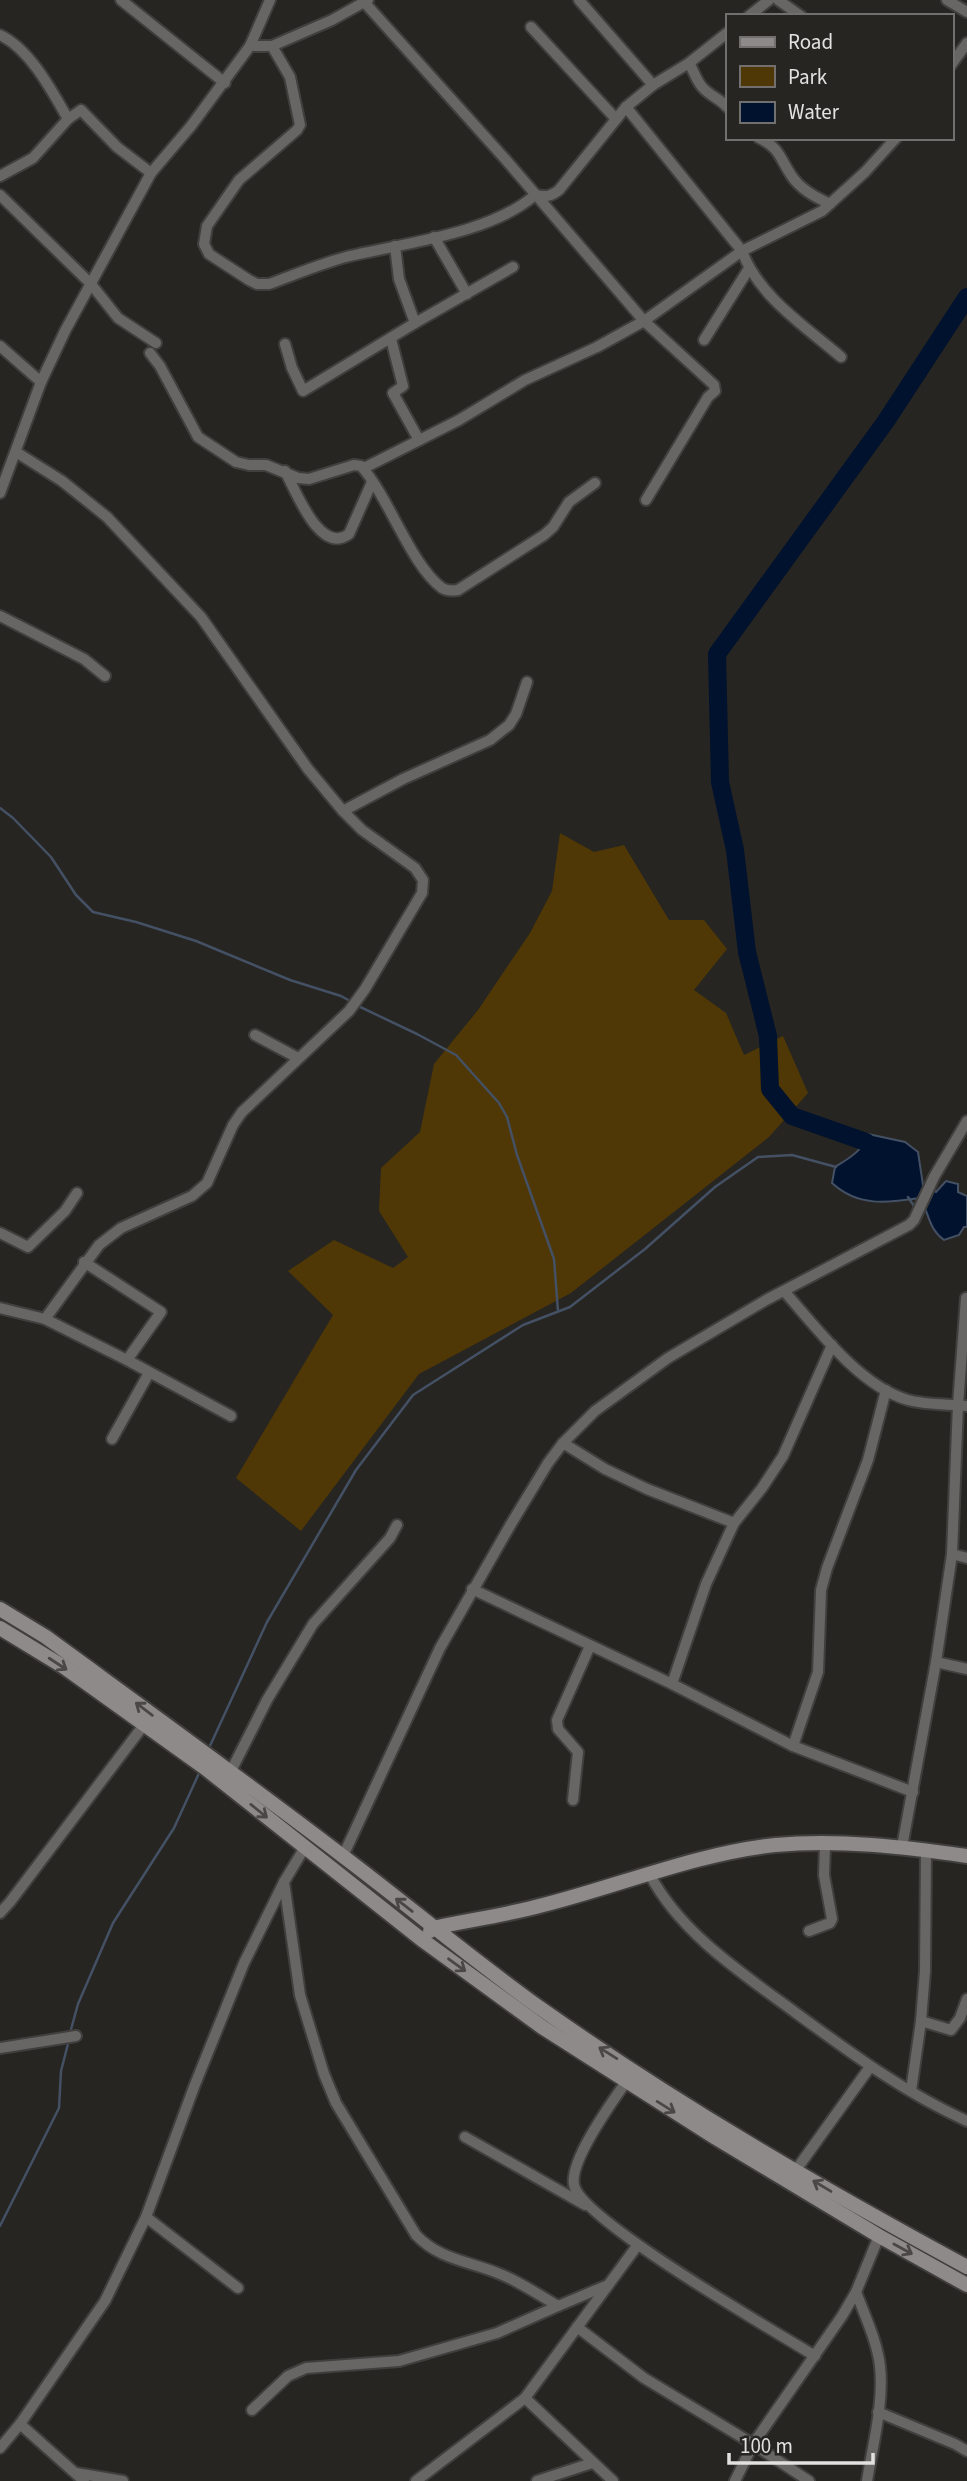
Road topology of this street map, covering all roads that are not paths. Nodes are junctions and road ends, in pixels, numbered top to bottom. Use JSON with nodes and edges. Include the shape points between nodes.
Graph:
{"nodes":[{"id":1,"x":121,"y":0,"type":"edge"},
{"id":2,"x":270,"y":0,"type":"edge"},
{"id":3,"x":579,"y":0,"type":"edge"},
{"id":4,"x":769,"y":0,"type":"edge"},
{"id":5,"x":778,"y":0,"type":"edge"},
{"id":6,"x":947,"y":0,"type":"edge"},
{"id":7,"x":366,"y":2,"type":"edge"},
{"id":8,"x":967,"y":12,"type":"edge"},
{"id":9,"x":752,"y":14,"type":"edge"},
{"id":10,"x":799,"y":14,"type":"edge"},
{"id":11,"x":531,"y":27,"type":"dead end"},
{"id":12,"x":726,"y":34,"type":"edge"},
{"id":13,"x":0,"y":35,"type":"edge"},
{"id":14,"x":967,"y":43,"type":"edge"},
{"id":15,"x":250,"y":46,"type":"junction"},
{"id":16,"x":272,"y":46,"type":"junction"},
{"id":17,"x":953,"y":62,"type":"edge"},
{"id":18,"x":689,"y":63,"type":"junction"},
{"id":19,"x":225,"y":83,"type":"junction"},
{"id":20,"x":653,"y":85,"type":"junction"},
{"id":21,"x":726,"y":106,"type":"edge"},
{"id":22,"x":626,"y":107,"type":"junction"},
{"id":23,"x":616,"y":118,"type":"junction"},
{"id":24,"x":68,"y":119,"type":"junction"},
{"id":25,"x":762,"y":140,"type":"edge"},
{"id":26,"x":894,"y":140,"type":"edge"},
{"id":27,"x":151,"y":173,"type":"junction"},
{"id":28,"x":0,"y":176,"type":"edge"},
{"id":29,"x":0,"y":195,"type":"edge"},
{"id":30,"x":535,"y":195,"type":"junction"},
{"id":31,"x":830,"y":204,"type":"junction"},
{"id":32,"x":434,"y":237,"type":"junction"},
{"id":33,"x":395,"y":246,"type":"junction"},
{"id":34,"x":741,"y":251,"type":"junction"},
{"id":35,"x":513,"y":267,"type":"dead end"},
{"id":36,"x":748,"y":270,"type":"junction"},
{"id":37,"x":91,"y":284,"type":"junction"},
{"id":38,"x":467,"y":294,"type":"junction"},
{"id":39,"x":644,"y":321,"type":"junction"},
{"id":40,"x":415,"y":323,"type":"junction"},
{"id":41,"x":391,"y":339,"type":"junction"},
{"id":42,"x":704,"y":340,"type":"dead end"},
{"id":43,"x":156,"y":343,"type":"dead end"},
{"id":44,"x":285,"y":344,"type":"dead end"},
{"id":45,"x":0,"y":346,"type":"edge"},
{"id":46,"x":150,"y":354,"type":"dead end"},
{"id":47,"x":841,"y":358,"type":"dead end"},
{"id":48,"x":41,"y":382,"type":"junction"},
{"id":49,"x":419,"y":440,"type":"junction"},
{"id":50,"x":16,"y":452,"type":"junction"},
{"id":51,"x":364,"y":468,"type":"junction"},
{"id":52,"x":285,"y":471,"type":"junction"},
{"id":53,"x":372,"y":482,"type":"junction"},
{"id":54,"x":596,"y":483,"type":"dead end"},
{"id":55,"x":0,"y":493,"type":"edge"},
{"id":56,"x":646,"y":500,"type":"dead end"},
{"id":57,"x":0,"y":616,"type":"edge"},
{"id":58,"x":105,"y":676,"type":"dead end"},
{"id":59,"x":527,"y":682,"type":"dead end"},
{"id":60,"x":343,"y":811,"type":"junction"},
{"id":61,"x":255,"y":1035,"type":"dead end"},
{"id":62,"x":298,"y":1058,"type":"junction"},
{"id":63,"x":967,"y":1121,"type":"edge"},
{"id":64,"x":77,"y":1193,"type":"dead end"},
{"id":65,"x":0,"y":1233,"type":"edge"},
{"id":66,"x":85,"y":1262,"type":"junction"},
{"id":67,"x":783,"y":1291,"type":"junction"},
{"id":68,"x":966,"y":1298,"type":"edge"},
{"id":69,"x":0,"y":1308,"type":"edge"},
{"id":70,"x":45,"y":1319,"type":"junction"},
{"id":71,"x":832,"y":1345,"type":"junction"},
{"id":72,"x":127,"y":1360,"type":"junction"},
{"id":73,"x":149,"y":1373,"type":"junction"},
{"id":74,"x":886,"y":1390,"type":"junction"},
{"id":75,"x":962,"y":1406,"type":"edge"},
{"id":76,"x":231,"y":1416,"type":"dead end"},
{"id":77,"x":112,"y":1439,"type":"dead end"},
{"id":78,"x":563,"y":1443,"type":"junction"},
{"id":79,"x":955,"y":1458,"type":"junction"},
{"id":80,"x":967,"y":1460,"type":"edge"},
{"id":81,"x":734,"y":1523,"type":"junction"},
{"id":82,"x":397,"y":1525,"type":"dead end"},
{"id":83,"x":952,"y":1554,"type":"junction"},
{"id":84,"x":967,"y":1558,"type":"edge"},
{"id":85,"x":472,"y":1589,"type":"junction"},
{"id":86,"x":0,"y":1609,"type":"edge"},
{"id":87,"x":0,"y":1628,"type":"edge"},
{"id":88,"x":590,"y":1646,"type":"junction"},
{"id":89,"x":936,"y":1662,"type":"junction"},
{"id":90,"x":967,"y":1669,"type":"edge"},
{"id":91,"x":672,"y":1684,"type":"junction"},
{"id":92,"x":143,"y":1726,"type":"junction"},
{"id":93,"x":793,"y":1746,"type":"junction"},
{"id":94,"x":202,"y":1759,"type":"junction"},
{"id":95,"x":230,"y":1773,"type":"junction"},
{"id":96,"x":913,"y":1792,"type":"junction"},
{"id":97,"x":573,"y":1800,"type":"dead end"},
{"id":98,"x":825,"y":1844,"type":"junction"},
{"id":99,"x":305,"y":1847,"type":"junction"},
{"id":100,"x":902,"y":1847,"type":"junction"},
{"id":101,"x":926,"y":1850,"type":"junction"},
{"id":102,"x":343,"y":1856,"type":"junction"},
{"id":103,"x":967,"y":1856,"type":"edge"},
{"id":104,"x":650,"y":1875,"type":"junction"},
{"id":105,"x":284,"y":1882,"type":"junction"},
{"id":106,"x":0,"y":1913,"type":"edge"},
{"id":107,"x":433,"y":1928,"type":"junction"},
{"id":108,"x":809,"y":1931,"type":"dead end"},
{"id":109,"x":421,"y":1938,"type":"junction"},
{"id":110,"x":967,"y":1999,"type":"edge"},
{"id":111,"x":921,"y":2021,"type":"junction"},
{"id":112,"x":76,"y":2036,"type":"dead end"},
{"id":113,"x":0,"y":2048,"type":"edge"},
{"id":114,"x":870,"y":2067,"type":"junction"},
{"id":115,"x":626,"y":2082,"type":"junction"},
{"id":116,"x":911,"y":2091,"type":"junction"},
{"id":117,"x":966,"y":2120,"type":"edge"},
{"id":118,"x":465,"y":2137,"type":"dead end"},
{"id":119,"x":796,"y":2170,"type":"junction"},
{"id":120,"x":587,"y":2206,"type":"junction"},
{"id":121,"x":146,"y":2217,"type":"junction"},
{"id":122,"x":865,"y":2220,"type":"junction"},
{"id":123,"x":879,"y":2236,"type":"junction"},
{"id":124,"x":637,"y":2246,"type":"junction"},
{"id":125,"x":967,"y":2267,"type":"edge"},
{"id":126,"x":608,"y":2285,"type":"junction"},
{"id":127,"x":967,"y":2285,"type":"edge"},
{"id":128,"x":238,"y":2288,"type":"dead end"},
{"id":129,"x":856,"y":2292,"type":"junction"},
{"id":130,"x":558,"y":2306,"type":"junction"},
{"id":131,"x":577,"y":2327,"type":"junction"},
{"id":132,"x":816,"y":2356,"type":"junction"},
{"id":133,"x":525,"y":2398,"type":"junction"},
{"id":134,"x":252,"y":2410,"type":"dead end"},
{"id":135,"x":878,"y":2412,"type":"junction"},
{"id":136,"x":20,"y":2424,"type":"junction"},
{"id":137,"x":753,"y":2444,"type":"junction"},
{"id":138,"x":0,"y":2448,"type":"edge"},
{"id":139,"x":967,"y":2451,"type":"edge"},
{"id":140,"x":592,"y":2463,"type":"junction"},
{"id":141,"x":80,"y":2477,"type":"edge"},
{"id":142,"x":428,"y":2477,"type":"edge"},
{"id":143,"x":123,"y":2481,"type":"edge"},
{"id":144,"x":416,"y":2481,"type":"edge"},
{"id":145,"x":537,"y":2481,"type":"edge"},
{"id":146,"x":613,"y":2481,"type":"edge"},
{"id":147,"x":735,"y":2481,"type":"edge"},
{"id":148,"x":809,"y":2481,"type":"edge"},
{"id":149,"x":867,"y":2481,"type":"edge"}],
"edges":[{"from":1,"to":19,"type":"street"},
{"from":2,"to":15,"type":"street"},
{"from":3,"to":20,"type":"street"},
{"from":4,"to":9,"type":"street"},
{"from":5,"to":10,"type":"street"},
{"from":6,"to":8,"type":"street"},
{"from":7,"to":16,"type":"street"},
{"from":7,"to":30,"type":"street"},
{"from":11,"to":23,"type":"street"},
{"from":12,"to":18,"type":"street"},
{"from":13,"to":24,"type":"street","via":[[39,71]]},
{"from":14,"to":17,"type":"street"},
{"from":15,"to":16,"type":"street"},
{"from":15,"to":19,"type":"street"},
{"from":16,"to":33,"type":"street","via":[[290,77],[300,125],[231,191],[207,226],[204,244],[209,254],[257,284],[269,284],[342,258]]},
{"from":18,"to":20,"type":"street"},
{"from":18,"to":21,"type":"street","via":[[706,91]]},
{"from":19,"to":27,"type":"street"},
{"from":20,"to":22,"type":"street"},
{"from":22,"to":23,"type":"street"},
{"from":22,"to":34,"type":"street"},
{"from":23,"to":30,"type":"street","via":[[559,190],[545,197]]},
{"from":24,"to":27,"type":"street","via":[[83,111],[117,147]]},
{"from":24,"to":28,"type":"street","via":[[33,158]]},
{"from":25,"to":31,"type":"street","via":[[777,149],[791,176],[805,190]]},
{"from":26,"to":31,"type":"street"},
{"from":27,"to":37,"type":"street"},
{"from":29,"to":37,"type":"street"},
{"from":30,"to":32,"type":"street","via":[[499,218]]},
{"from":30,"to":39,"type":"street"},
{"from":31,"to":34,"type":"street"},
{"from":32,"to":33,"type":"street"},
{"from":32,"to":38,"type":"street"},
{"from":33,"to":40,"type":"street","via":[[399,279]]},
{"from":34,"to":36,"type":"street"},
{"from":34,"to":39,"type":"street"},
{"from":35,"to":38,"type":"street"},
{"from":36,"to":42,"type":"street"},
{"from":36,"to":47,"type":"street"},
{"from":37,"to":43,"type":"street","via":[[118,318]]},
{"from":37,"to":48,"type":"street"},
{"from":38,"to":40,"type":"street"},
{"from":39,"to":49,"type":"street","via":[[524,380]]},
{"from":39,"to":56,"type":"street","via":[[715,391]]},
{"from":40,"to":41,"type":"street"},
{"from":41,"to":44,"type":"street","via":[[303,391]]},
{"from":41,"to":49,"type":"street","via":[[403,386],[393,393]]},
{"from":45,"to":48,"type":"street"},
{"from":46,"to":52,"type":"street","via":[[198,437],[236,462]]},
{"from":48,"to":50,"type":"street"},
{"from":49,"to":51,"type":"street"},
{"from":50,"to":55,"type":"street"},
{"from":50,"to":60,"type":"street","via":[[107,517],[201,617]]},
{"from":51,"to":52,"type":"street","via":[[354,465],[309,479]]},
{"from":51,"to":53,"type":"street"},
{"from":52,"to":53,"type":"street","via":[[316,527],[333,539],[349,534]]},
{"from":53,"to":54,"type":"street","via":[[420,561],[451,591],[544,535],[569,502]]},
{"from":57,"to":58,"type":"street","via":[[84,659]]},
{"from":59,"to":60,"type":"street","via":[[509,725],[489,740]]},
{"from":60,"to":62,"type":"street","via":[[415,868],[423,880],[422,893],[349,1012]]},
{"from":61,"to":62,"type":"street"},
{"from":62,"to":66,"type":"street","via":[[242,1112],[207,1183],[192,1196],[121,1228]]},
{"from":63,"to":67,"type":"street","via":[[914,1220]]},
{"from":64,"to":65,"type":"street","via":[[28,1247]]},
{"from":66,"to":70,"type":"street"},
{"from":66,"to":72,"type":"street","via":[[161,1312]]},
{"from":67,"to":71,"type":"street"},
{"from":67,"to":78,"type":"street","via":[[640,1377]]},
{"from":68,"to":75,"type":"street"},
{"from":69,"to":70,"type":"street"},
{"from":70,"to":72,"type":"street"},
{"from":71,"to":74,"type":"street"},
{"from":71,"to":81,"type":"street","via":[[783,1456]]},
{"from":72,"to":73,"type":"street"},
{"from":73,"to":76,"type":"street"},
{"from":73,"to":77,"type":"street"},
{"from":74,"to":75,"type":"street","via":[[908,1400]]},
{"from":74,"to":93,"type":"street","via":[[868,1460],[821,1590],[818,1672]]},
{"from":75,"to":79,"type":"street"},
{"from":78,"to":81,"type":"street","via":[[647,1489]]},
{"from":78,"to":85,"type":"street"},
{"from":79,"to":80,"type":"street"},
{"from":79,"to":83,"type":"street"},
{"from":81,"to":91,"type":"street","via":[[706,1584]]},
{"from":82,"to":95,"type":"street","via":[[313,1624]]},
{"from":83,"to":84,"type":"street"},
{"from":83,"to":89,"type":"street"},
{"from":85,"to":88,"type":"street"},
{"from":85,"to":102,"type":"street"},
{"from":94,"to":86,"type":"main road","one_way":true,"via":[[46,1637]]},
{"from":87,"to":92,"type":"main road","one_way":true,"via":[[64,1667]]},
{"from":88,"to":91,"type":"street"},
{"from":88,"to":97,"type":"street","via":[[556,1725],[578,1752]]},
{"from":89,"to":90,"type":"street"},
{"from":89,"to":96,"type":"street"},
{"from":91,"to":93,"type":"street"},
{"from":92,"to":94,"type":"main road"},
{"from":92,"to":106,"type":"street"},
{"from":93,"to":96,"type":"street"},
{"from":94,"to":95,"type":"main road"},
{"from":94,"to":99,"type":"main road","one_way":true},
{"from":95,"to":102,"type":"main road"},
{"from":96,"to":100,"type":"street"},
{"from":98,"to":100,"type":"main road"},
{"from":98,"to":104,"type":"main road","via":[[733,1852]]},
{"from":98,"to":108,"type":"street","via":[[824,1875],[832,1919]]},
{"from":99,"to":105,"type":"street"},
{"from":99,"to":109,"type":"main road"},
{"from":100,"to":101,"type":"main road"},
{"from":101,"to":103,"type":"main road"},
{"from":101,"to":111,"type":"street"},
{"from":107,"to":102,"type":"main road","one_way":true},
{"from":104,"to":107,"type":"main road","via":[[542,1906]]},
{"from":104,"to":114,"type":"street","via":[[670,1908],[726,1961]]},
{"from":105,"to":121,"type":"street","via":[[218,2026]]},
{"from":105,"to":130,"type":"street","via":[[300,1994],[324,2074],[336,2104],[416,2235],[428,2248],[502,2274]]},
{"from":107,"to":109,"type":"main road"},
{"from":119,"to":107,"type":"main road","one_way":true,"via":[[540,2008]]},
{"from":109,"to":115,"type":"main road","one_way":true},
{"from":110,"to":111,"type":"street","via":[[951,2030]]},
{"from":111,"to":116,"type":"street"},
{"from":112,"to":113,"type":"street"},
{"from":114,"to":116,"type":"street"},
{"from":114,"to":119,"type":"street"},
{"from":115,"to":120,"type":"street","via":[[597,2124],[574,2171],[573,2186]]},
{"from":115,"to":122,"type":"main road","one_way":true},
{"from":116,"to":117,"type":"street"},
{"from":118,"to":120,"type":"street"},
{"from":122,"to":119,"type":"main road","one_way":true},
{"from":120,"to":124,"type":"street"},
{"from":121,"to":128,"type":"street"},
{"from":121,"to":136,"type":"street","via":[[105,2301]]},
{"from":122,"to":123,"type":"main road"},
{"from":122,"to":125,"type":"main road"},
{"from":123,"to":127,"type":"main road","one_way":true},
{"from":123,"to":129,"type":"street"},
{"from":124,"to":126,"type":"street"},
{"from":124,"to":132,"type":"street"},
{"from":126,"to":130,"type":"street"},
{"from":126,"to":131,"type":"street"},
{"from":129,"to":132,"type":"street"},
{"from":129,"to":135,"type":"street","via":[[880,2367]]},
{"from":130,"to":134,"type":"street","via":[[497,2333],[399,2361],[306,2368],[288,2376]]},
{"from":131,"to":133,"type":"street"},
{"from":131,"to":137,"type":"street","via":[[644,2378]]},
{"from":132,"to":137,"type":"street"},
{"from":133,"to":140,"type":"street"},
{"from":133,"to":142,"type":"street"},
{"from":135,"to":139,"type":"street"},
{"from":135,"to":149,"type":"street"},
{"from":136,"to":138,"type":"street"},
{"from":136,"to":141,"type":"street"},
{"from":137,"to":147,"type":"street"},
{"from":137,"to":148,"type":"street"},
{"from":140,"to":145,"type":"street"},
{"from":140,"to":146,"type":"street"},
{"from":141,"to":143,"type":"street"},
{"from":142,"to":144,"type":"street"}]}
